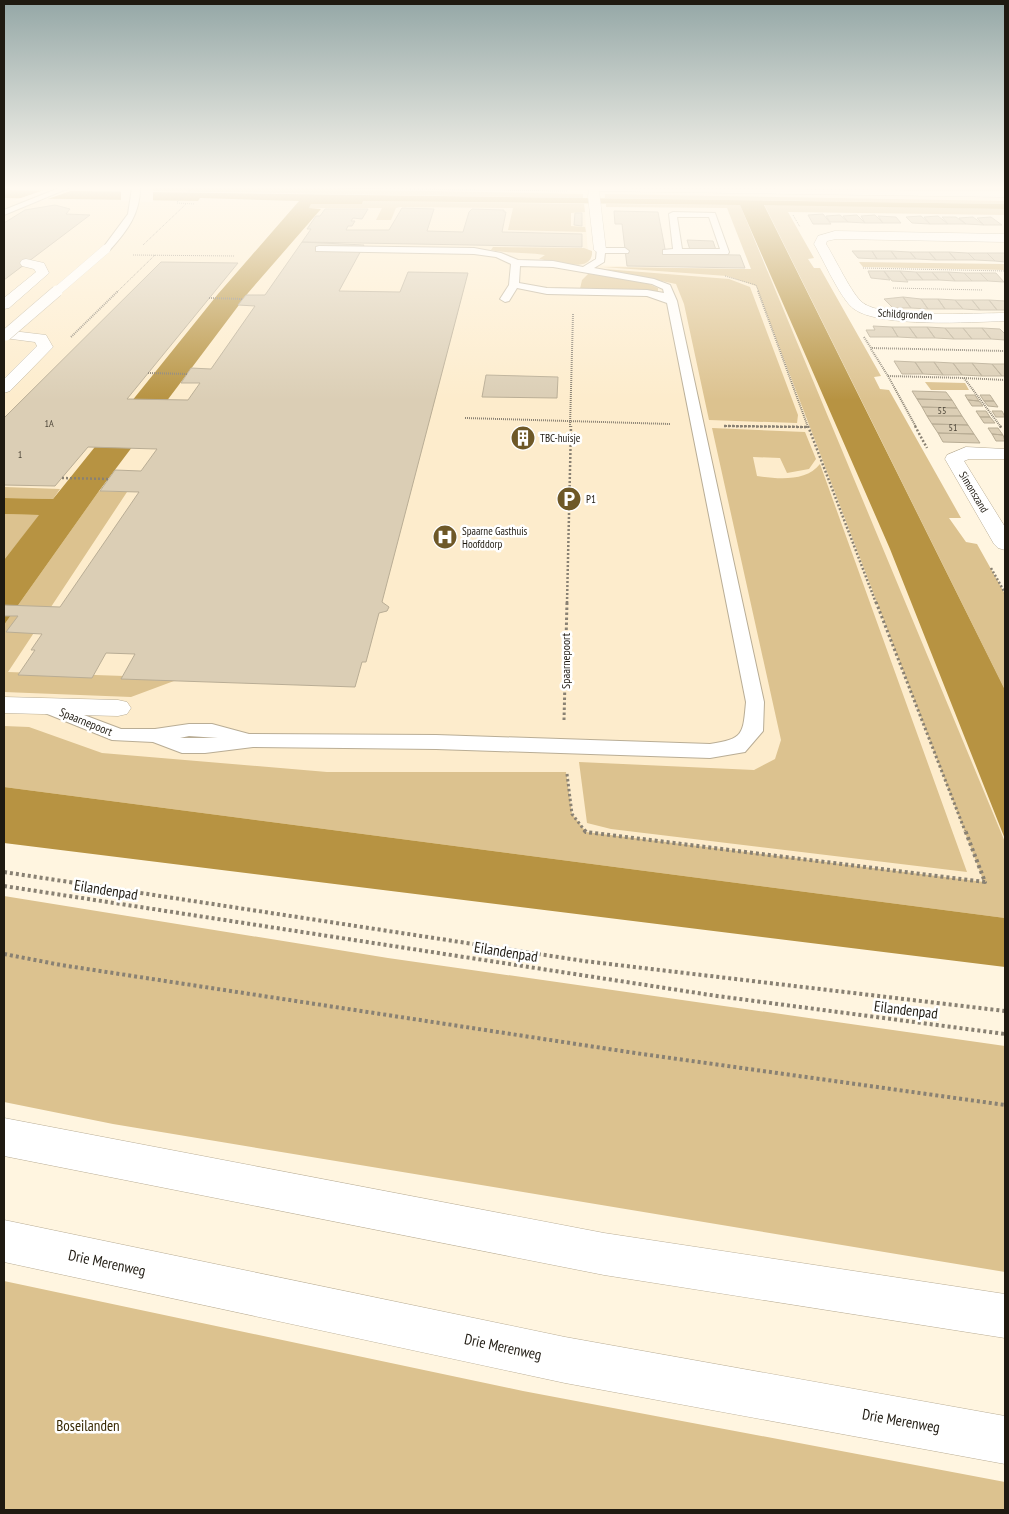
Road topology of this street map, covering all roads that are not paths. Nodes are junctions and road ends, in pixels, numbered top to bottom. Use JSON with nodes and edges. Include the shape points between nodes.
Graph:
{"nodes":[{"id":1,"x":95,"y":259,"type":"edge"},
{"id":2,"x":506,"y":259,"type":"edge"},
{"id":3,"x":600,"y":259,"type":"edge"},
{"id":4,"x":829,"y":259,"type":"edge"},
{"id":5,"x":26,"y":263,"type":"dead end"},
{"id":6,"x":516,"y":263,"type":"junction"},
{"id":7,"x":586,"y":270,"type":"junction"},
{"id":8,"x":514,"y":285,"type":"junction"},
{"id":9,"x":7,"y":297,"type":"edge"},
{"id":10,"x":505,"y":299,"type":"dead end"},
{"id":11,"x":672,"y":301,"type":"junction"},
{"id":12,"x":1005,"y":318,"type":"edge"},
{"id":13,"x":4,"y":336,"type":"edge"},
{"id":14,"x":4,"y":388,"type":"edge"},
{"id":15,"x":1005,"y":454,"type":"edge"},
{"id":16,"x":1005,"y":544,"type":"edge"},
{"id":17,"x":4,"y":705,"type":"edge"},
{"id":18,"x":47,"y":707,"type":"junction"},
{"id":19,"x":118,"y":708,"type":"dead end"},
{"id":20,"x":4,"y":1137,"type":"edge"},
{"id":21,"x":4,"y":1241,"type":"edge"},
{"id":22,"x":1005,"y":1316,"type":"edge"},
{"id":23,"x":1005,"y":1440,"type":"edge"}],
"edges":[{"from":1,"to":13,"type":"lane","bridge":true},
{"from":2,"to":6,"type":"lane"},
{"from":3,"to":7,"type":"lane"},
{"from":4,"to":12,"type":"main road","name":"Schildgronden","via":[[857,305],[871,312],[892,316]]},
{"from":5,"to":9,"type":"main road","via":[[40,266],[43,273]]},
{"from":6,"to":7,"type":"lane","via":[[553,264]]},
{"from":6,"to":8,"type":"lane"},
{"from":7,"to":11,"type":"lane","via":[[654,282],[667,287]]},
{"from":8,"to":10,"type":"lane"},
{"from":8,"to":11,"type":"lane","via":[[547,291],[647,293]]},
{"from":11,"to":18,"type":"lane","name":"Spaarnepoort","via":[[755,702],[753,731],[738,747],[710,752],[564,757],[436,742],[253,740],[182,746],[155,736],[119,735]]},
{"from":13,"to":14,"type":"main road","via":[[41,338],[45,347]]},
{"from":15,"to":16,"type":"main road","name":"Simonszand","via":[[966,453],[954,459]]},
{"from":17,"to":18,"type":"main road","name":"Spaarnepoort"},
{"from":18,"to":19,"type":"main road","name":"Spaarnepoort"},
{"from":20,"to":22,"type":"main road","via":[[604,1254]]},
{"from":21,"to":23,"type":"main road","name":"Drie Merenweg","via":[[565,1360]]}]}
